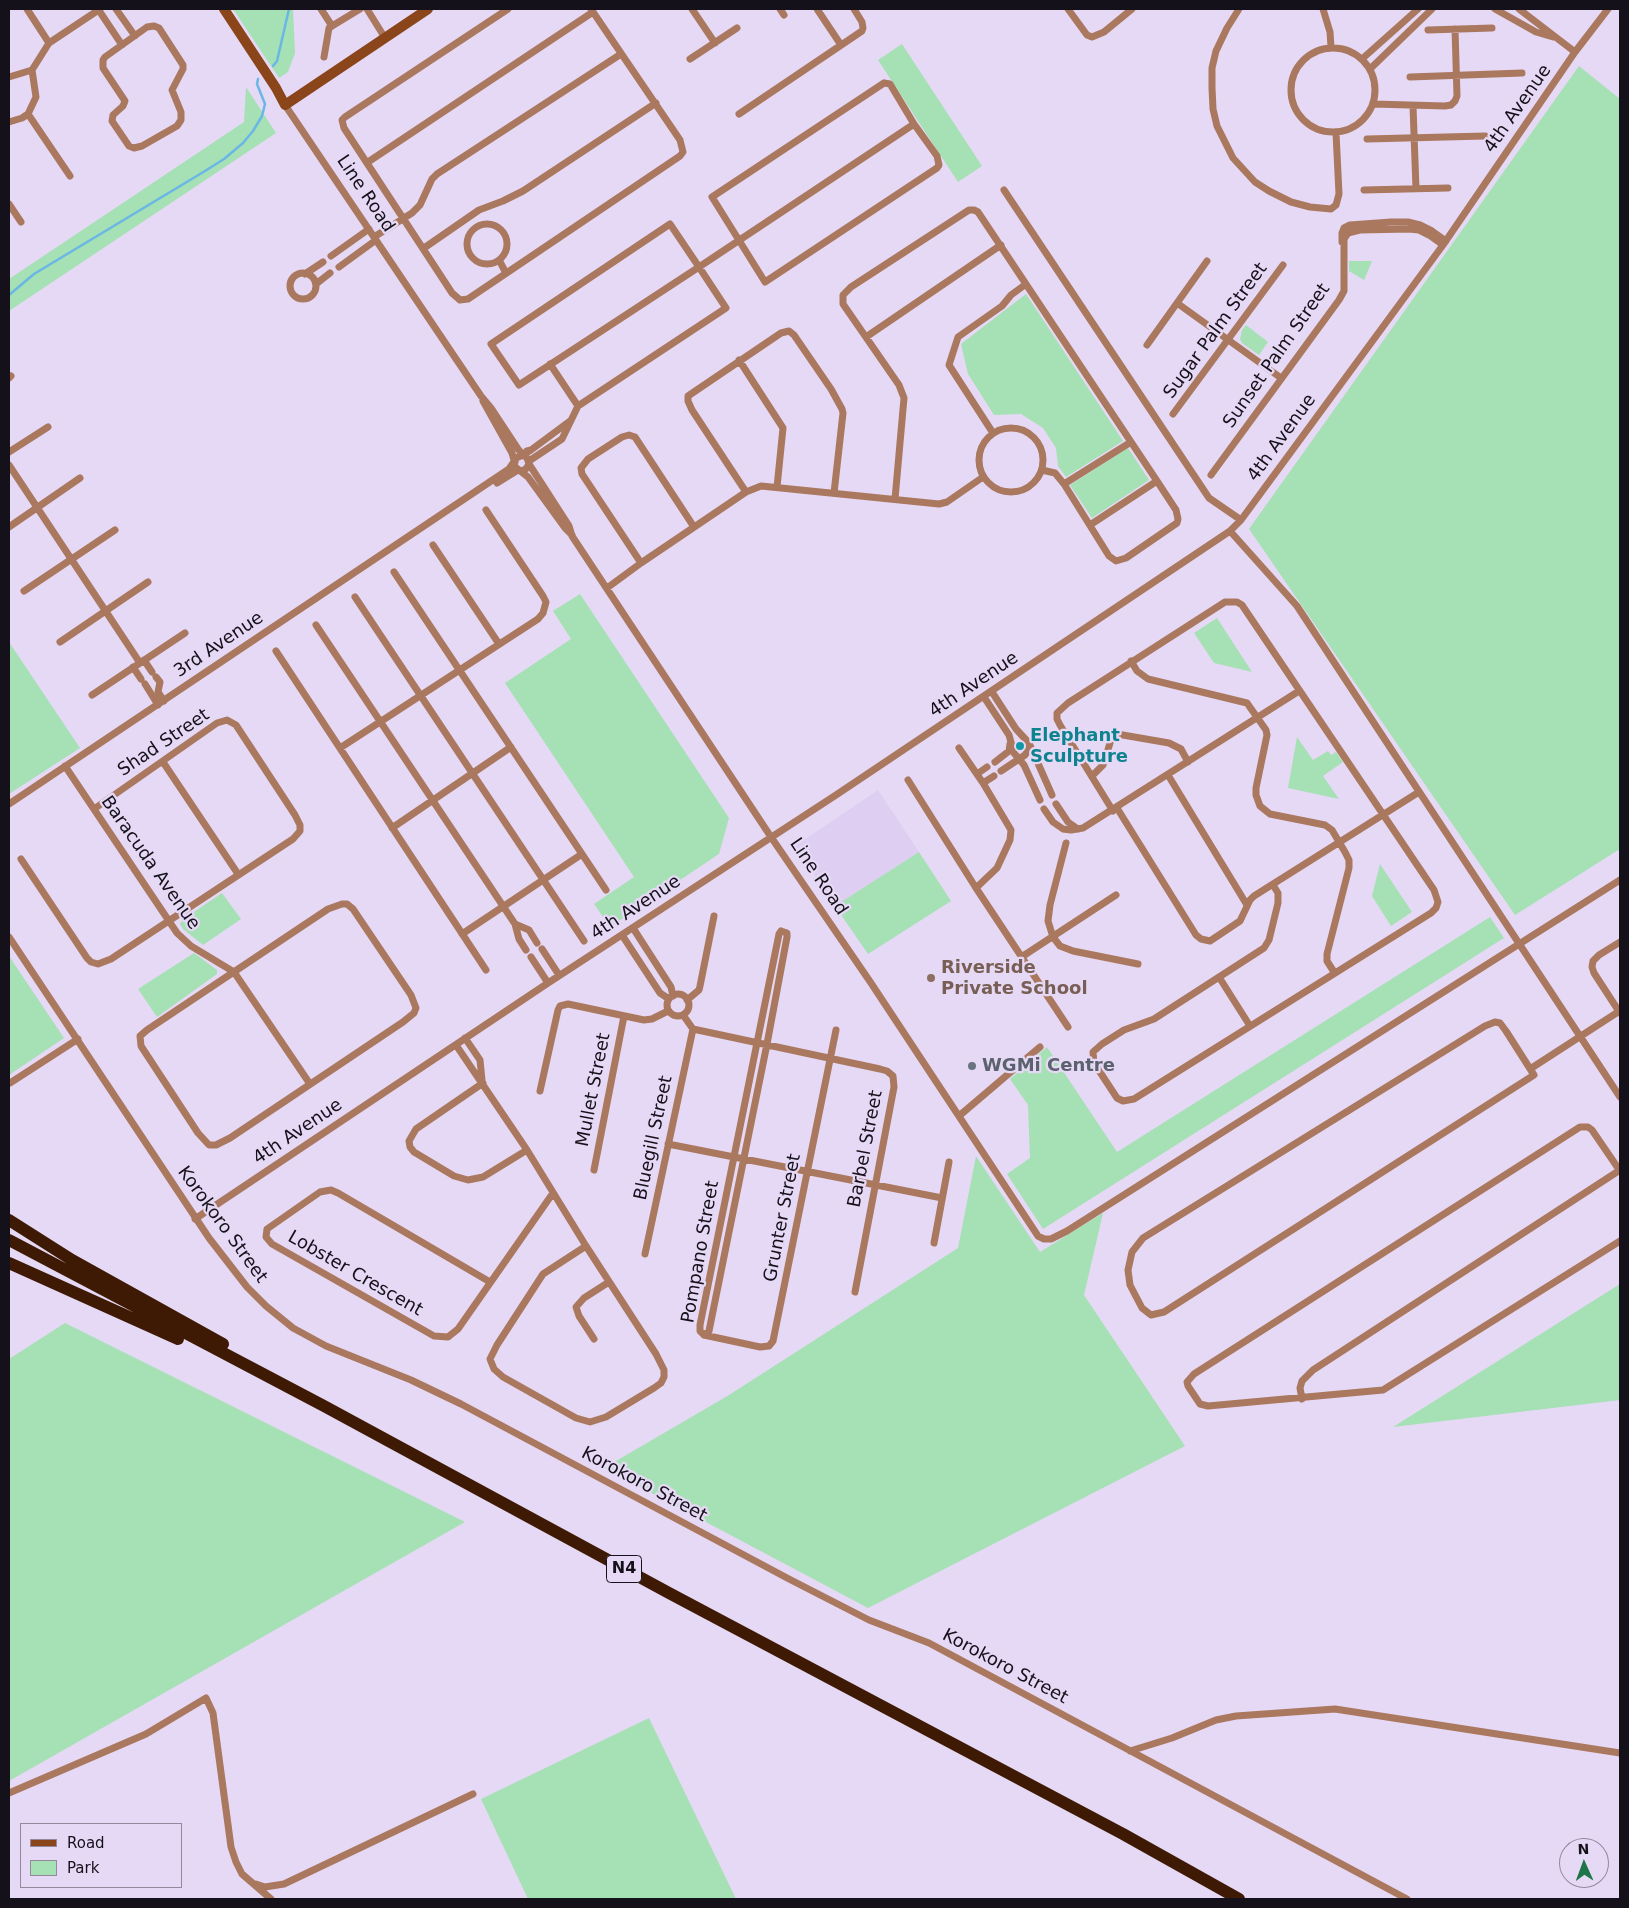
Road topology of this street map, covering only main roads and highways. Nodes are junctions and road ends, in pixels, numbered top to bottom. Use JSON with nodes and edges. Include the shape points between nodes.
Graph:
{"nodes":[{"id":1,"x":9,"y":1220,"type":"edge"},
{"id":2,"x":9,"y":1240,"type":"edge"},
{"id":3,"x":9,"y":1263,"type":"edge"},
{"id":4,"x":324,"y":1406,"type":"junction"},
{"id":5,"x":447,"y":1474,"type":"junction"},
{"id":6,"x":1239,"y":1899,"type":"edge"}],
"edges":[{"from":1,"to":5,"type":"highway","via":[[72,1260],[400,1440]]},
{"from":2,"to":4,"type":"highway","number":"N4"},
{"from":3,"to":4,"type":"highway"},
{"from":4,"to":5,"type":"highway","number":"N4"},
{"from":5,"to":6,"type":"highway","number":"N4"}]}
